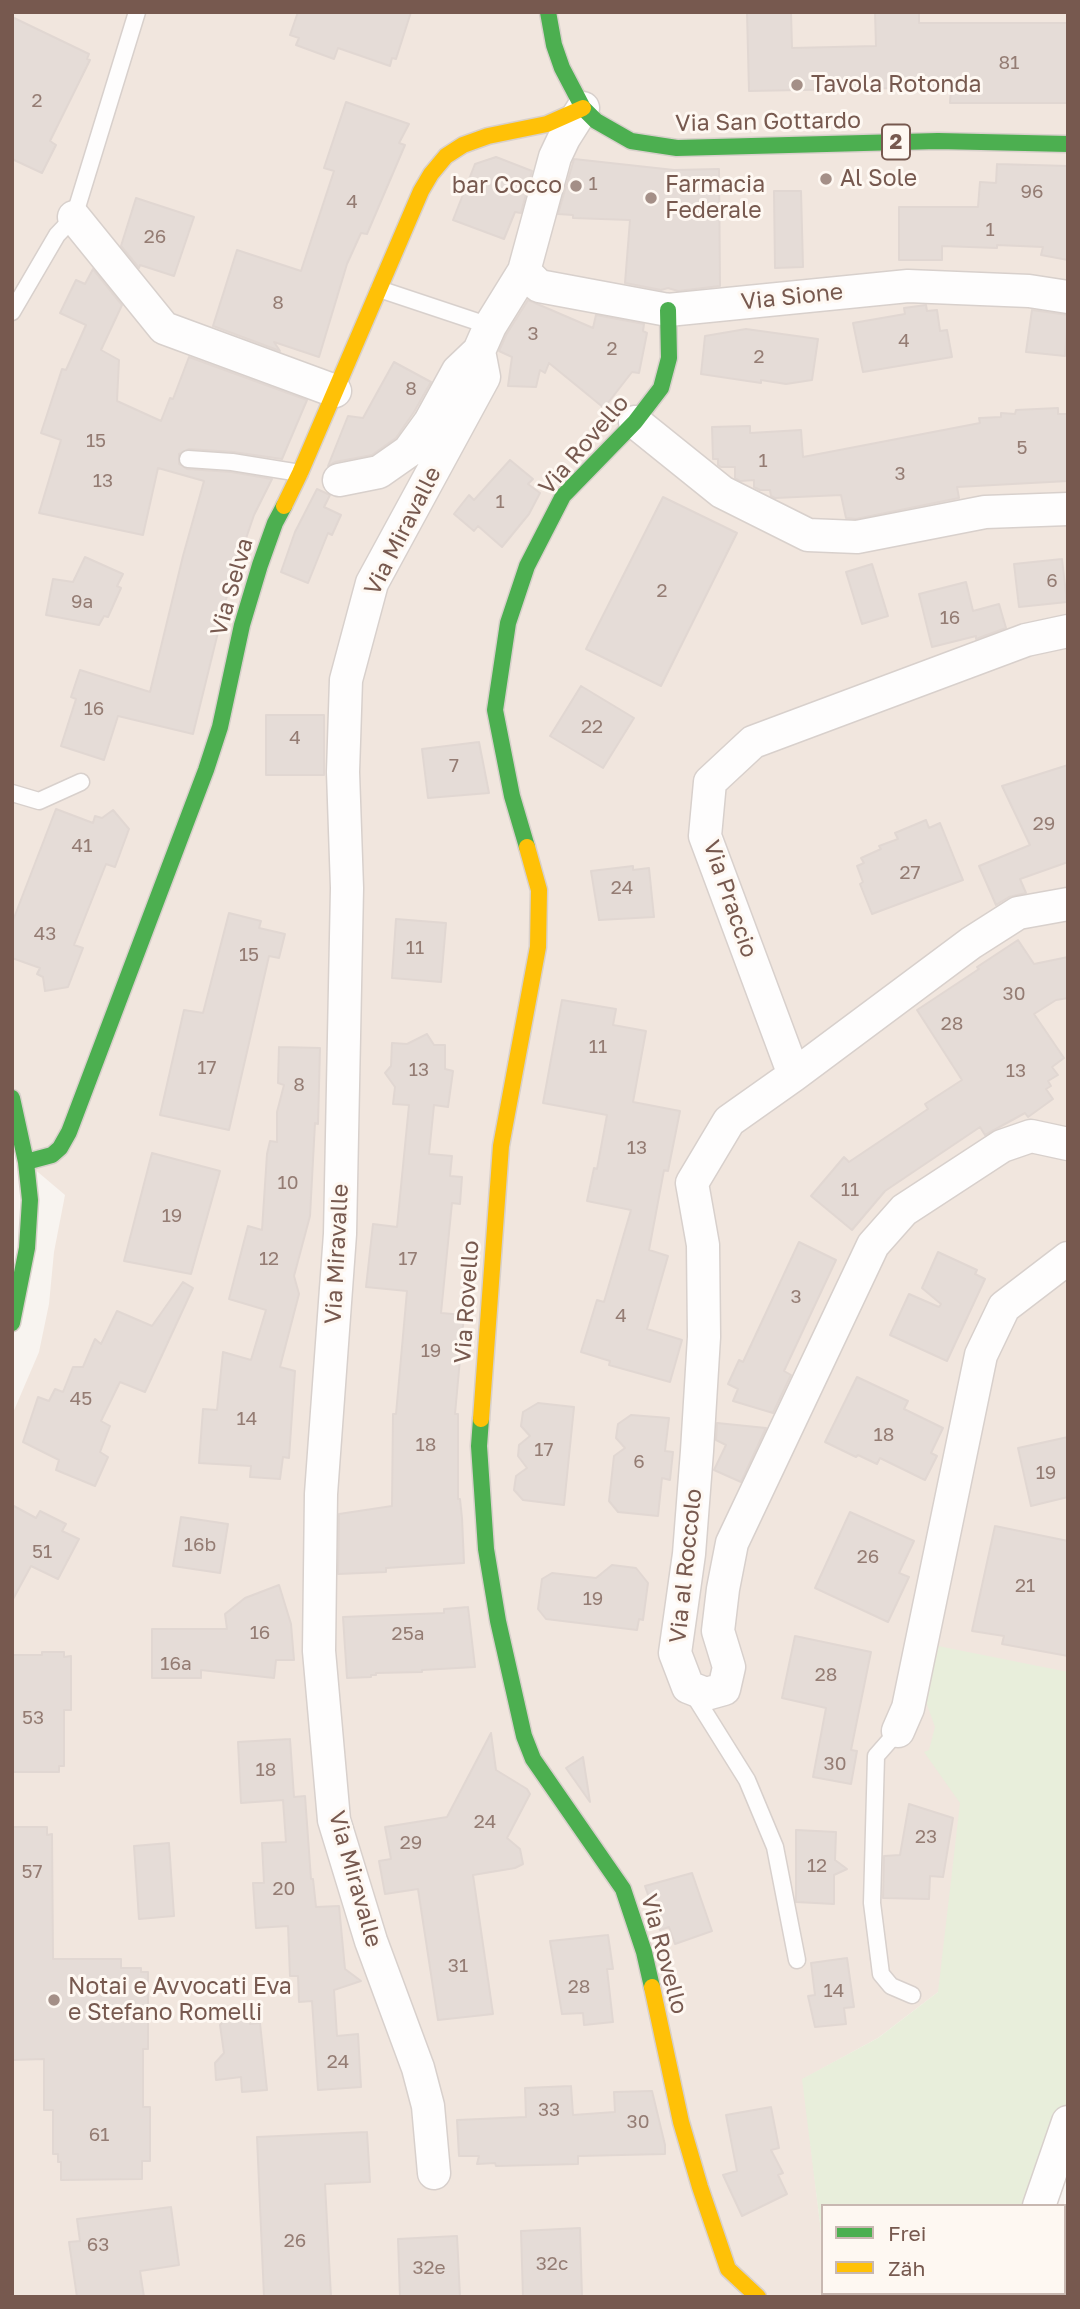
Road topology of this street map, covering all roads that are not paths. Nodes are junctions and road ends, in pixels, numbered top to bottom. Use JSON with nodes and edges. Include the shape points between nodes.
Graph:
{"nodes":[{"id":1,"x":137,"y":12,"type":"edge"},
{"id":2,"x":548,"y":12,"type":"edge"},
{"id":3,"x":583,"y":108,"type":"junction"},
{"id":4,"x":1068,"y":144,"type":"edge"},
{"id":5,"x":74,"y":217,"type":"junction"},
{"id":6,"x":524,"y":271,"type":"junction"},
{"id":7,"x":378,"y":289,"type":"junction"},
{"id":8,"x":1068,"y":297,"type":"edge"},
{"id":9,"x":668,"y":310,"type":"junction"},
{"id":10,"x":12,"y":312,"type":"edge"},
{"id":11,"x":485,"y":338,"type":"junction"},
{"id":12,"x":335,"y":391,"type":"junction"},
{"id":13,"x":635,"y":422,"type":"junction"},
{"id":14,"x":188,"y":459,"type":"dead end"},
{"id":15,"x":300,"y":473,"type":"junction"},
{"id":16,"x":339,"y":480,"type":"dead end"},
{"id":17,"x":1068,"y":509,"type":"edge"},
{"id":18,"x":1068,"y":631,"type":"edge"},
{"id":19,"x":81,"y":782,"type":"dead end"},
{"id":20,"x":12,"y":793,"type":"edge"},
{"id":21,"x":1068,"y":904,"type":"edge"},
{"id":22,"x":794,"y":1075,"type":"junction"},
{"id":23,"x":12,"y":1097,"type":"edge"},
{"id":24,"x":1068,"y":1144,"type":"edge"},
{"id":25,"x":26,"y":1162,"type":"junction"},
{"id":26,"x":1068,"y":1258,"type":"edge"},
{"id":27,"x":12,"y":1323,"type":"edge"},
{"id":28,"x":688,"y":1687,"type":"junction"},
{"id":29,"x":898,"y":1731,"type":"joint"},
{"id":30,"x":797,"y":1960,"type":"dead end"},
{"id":31,"x":912,"y":1995,"type":"dead end"},
{"id":32,"x":1068,"y":2122,"type":"edge"},
{"id":33,"x":434,"y":2173,"type":"dead end"},
{"id":34,"x":1041,"y":2204,"type":"edge"},
{"id":35,"x":758,"y":2297,"type":"edge"}],
"edges":[{"from":1,"to":5,"type":"lane"},
{"from":2,"to":3,"type":"street","name":"Via San Gottardo","number":"2","via":[[562,68]]},
{"from":3,"to":4,"type":"street","name":"Via San Gottardo","number":"2","via":[[631,141],[677,148],[938,141]]},
{"from":3,"to":6,"type":"street","via":[[555,157]]},
{"from":3,"to":7,"type":"street","name":"Via Selva","via":[[547,124],[488,136],[446,156],[421,191]]},
{"from":5,"to":10,"type":"lane","via":[[57,235]]},
{"from":5,"to":12,"type":"street","via":[[164,328]]},
{"from":6,"to":9,"type":"street","name":"Via Sione","via":[[538,286]]},
{"from":6,"to":11,"type":"street"},
{"from":7,"to":11,"type":"lane"},
{"from":7,"to":12,"type":"street","name":"Via Selva"},
{"from":8,"to":9,"type":"street","name":"Via Sione","via":[[908,286]]},
{"from":9,"to":13,"type":"street","name":"Via Rovello","via":[[667,368],[661,388]]},
{"from":11,"to":16,"type":"street","via":[[458,371],[409,451],[379,472]]},
{"from":11,"to":33,"type":"street","name":"Via Miravalle","via":[[484,377],[372,583],[346,680],[340,1234],[321,1494],[319,1651],[334,1820],[371,1941],[418,2068],[428,2106]]},
{"from":12,"to":15,"type":"street","name":"Via Selva"},
{"from":13,"to":17,"type":"street","via":[[722,492],[808,535],[856,537],[985,512]]},
{"from":13,"to":35,"type":"street","name":"Via Rovello","via":[[563,496],[527,566],[508,623],[495,710],[538,890],[538,947],[501,1146],[479,1446],[484,1523],[498,1621],[524,1736],[533,1759],[623,1889],[644,1952],[700,2187],[728,2269]]},
{"from":14,"to":15,"type":"lane"},
{"from":15,"to":25,"type":"street","name":"Via Selva","via":[[260,565],[206,771],[69,1132],[52,1155]]},
{"from":18,"to":22,"type":"street","name":"Via Praccio","via":[[1026,640],[753,742],[710,782],[705,836]]},
{"from":19,"to":20,"type":"lane","via":[[39,801]]},
{"from":21,"to":22,"type":"street","via":[[1018,913]]},
{"from":22,"to":28,"type":"street","name":"Via al Roccolo","via":[[729,1121],[692,1183],[703,1245],[704,1337],[690,1541],[675,1653]]},
{"from":23,"to":25,"type":"street"},
{"from":24,"to":28,"type":"street","name":"Via al Roccolo","via":[[1031,1136],[1002,1146],[904,1210],[873,1245],[732,1543],[718,1631],[729,1667],[724,1689],[706,1694]]},
{"from":25,"to":27,"type":"street","via":[[30,1200],[27,1248]]},
{"from":26,"to":29,"type":"street","via":[[1004,1307],[981,1355],[908,1708]]},
{"from":28,"to":30,"type":"lane","via":[[747,1780],[775,1847]]},
{"from":29,"to":31,"type":"lane","via":[[876,1756],[872,1903],[881,1974],[891,1986]]},
{"from":32,"to":34,"type":"street"}]}
